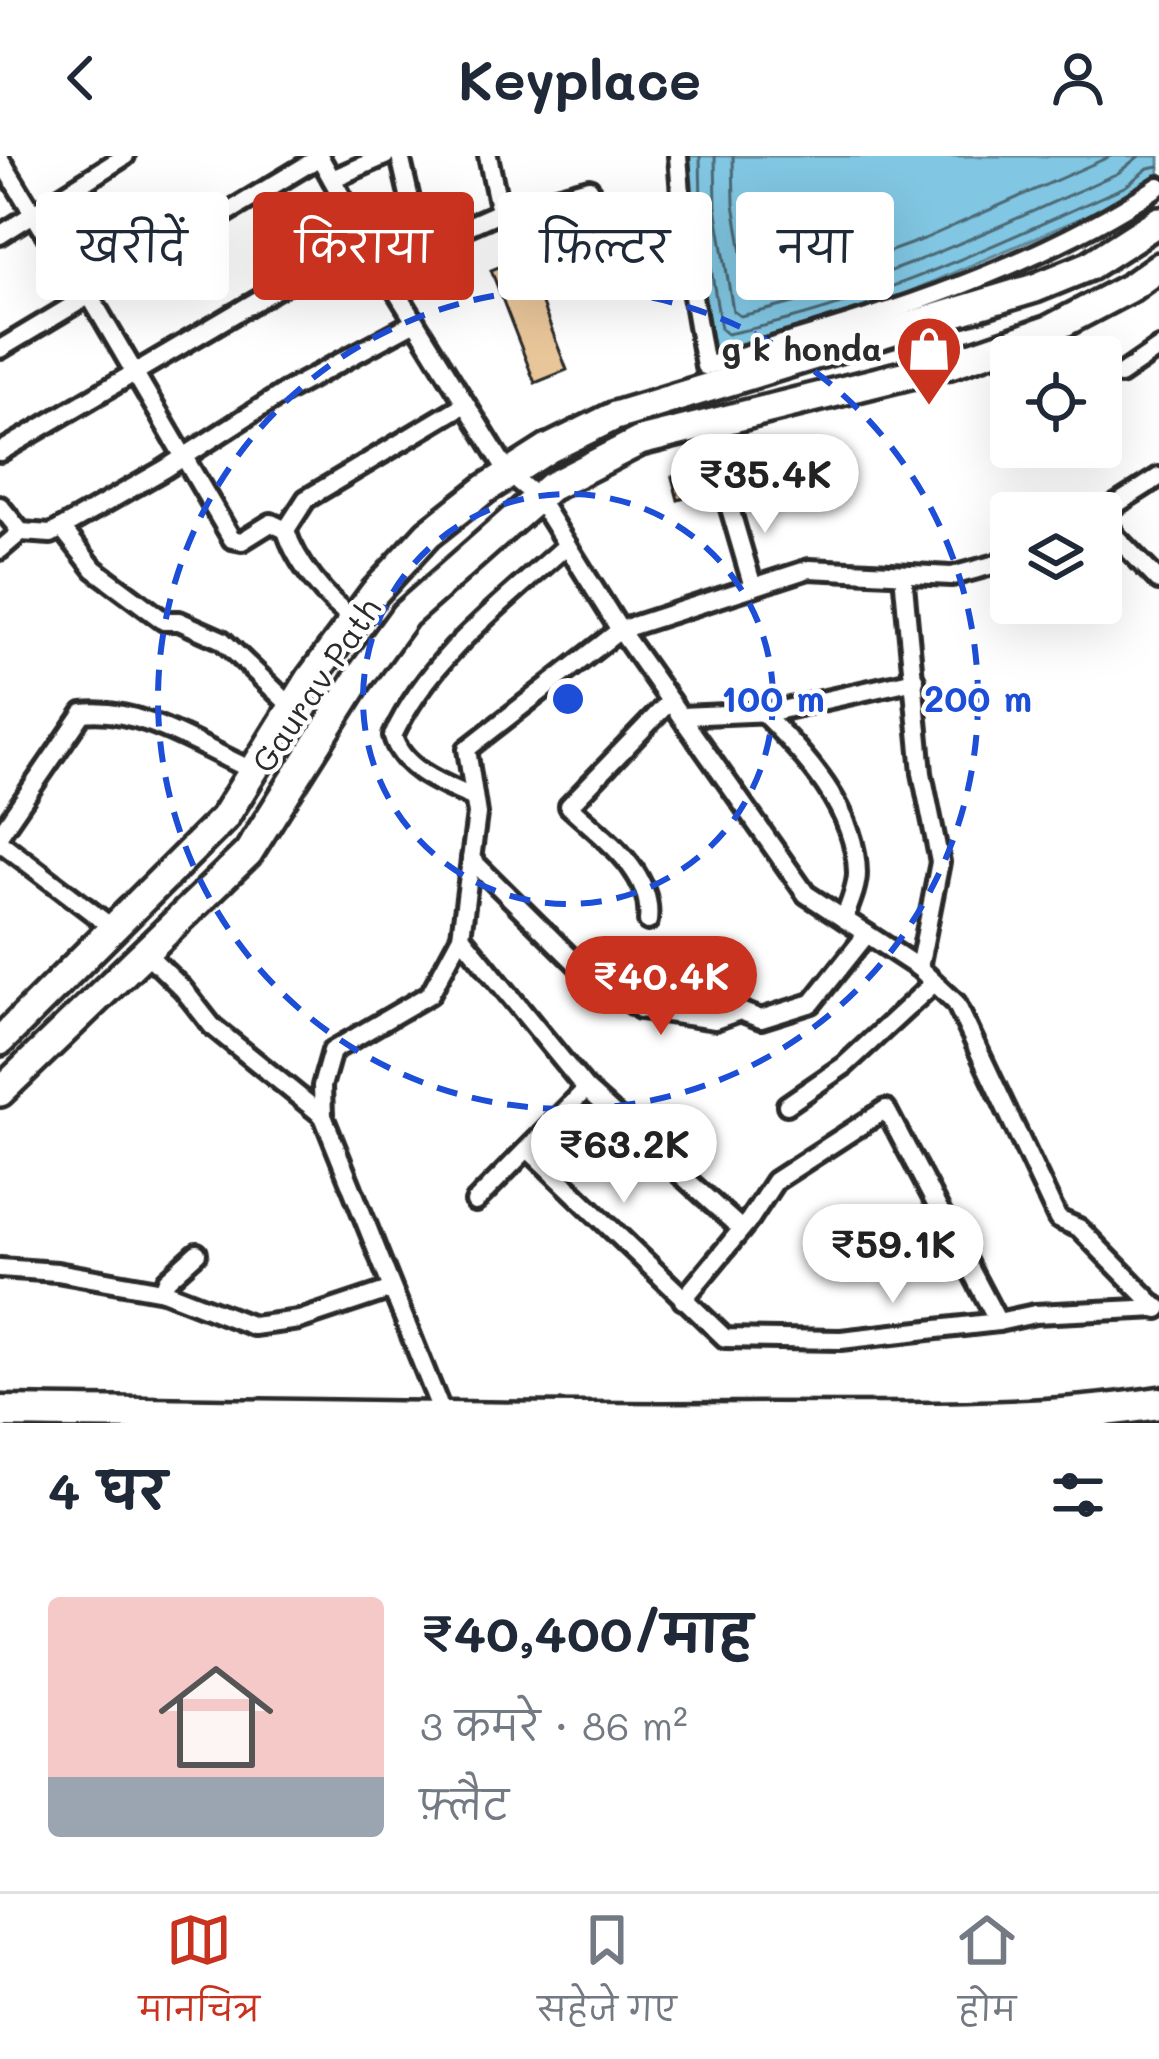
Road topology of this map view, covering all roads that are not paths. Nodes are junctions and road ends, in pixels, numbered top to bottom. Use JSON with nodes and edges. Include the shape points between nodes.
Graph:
{"nodes":[{"id":1,"x":125,"y":156,"type":"edge"},
{"id":2,"x":320,"y":156,"type":"edge"},
{"id":3,"x":385,"y":156,"type":"edge"},
{"id":4,"x":400,"y":156,"type":"edge"},
{"id":5,"x":488,"y":156,"type":"edge"},
{"id":6,"x":678,"y":156,"type":"edge"},
{"id":7,"x":0,"y":159,"type":"edge"},
{"id":8,"x":332,"y":179,"type":"junction"},
{"id":9,"x":1159,"y":186,"type":"edge"},
{"id":10,"x":589,"y":188,"type":"dead end"},
{"id":11,"x":339,"y":192,"type":"edge"},
{"id":12,"x":408,"y":192,"type":"edge"},
{"id":13,"x":574,"y":192,"type":"edge"},
{"id":14,"x":498,"y":203,"type":"edge"},
{"id":15,"x":229,"y":213,"type":"edge"},
{"id":16,"x":33,"y":214,"type":"junction"},
{"id":17,"x":36,"y":219,"type":"edge"},
{"id":18,"x":1159,"y":221,"type":"edge"},
{"id":19,"x":0,"y":235,"type":"edge"},
{"id":20,"x":1159,"y":267,"type":"edge"},
{"id":21,"x":77,"y":300,"type":"edge"},
{"id":22,"x":92,"y":300,"type":"edge"},
{"id":23,"x":258,"y":300,"type":"edge"},
{"id":24,"x":401,"y":300,"type":"edge"},
{"id":25,"x":415,"y":322,"type":"junction"},
{"id":26,"x":1159,"y":348,"type":"edge"},
{"id":27,"x":0,"y":349,"type":"edge"},
{"id":28,"x":135,"y":373,"type":"junction"},
{"id":29,"x":1122,"y":374,"type":"edge"},
{"id":30,"x":465,"y":404,"type":"junction"},
{"id":31,"x":0,"y":452,"type":"edge"},
{"id":32,"x":182,"y":458,"type":"junction"},
{"id":33,"x":509,"y":474,"type":"junction"},
{"id":34,"x":1159,"y":477,"type":"edge"},
{"id":35,"x":537,"y":497,"type":"junction"},
{"id":36,"x":728,"y":498,"type":"dead end"},
{"id":37,"x":1122,"y":501,"type":"edge"},
{"id":38,"x":0,"y":506,"type":"edge"},
{"id":39,"x":62,"y":528,"type":"junction"},
{"id":40,"x":286,"y":530,"type":"junction"},
{"id":41,"x":21,"y":532,"type":"junction"},
{"id":42,"x":1122,"y":543,"type":"edge"},
{"id":43,"x":567,"y":545,"type":"junction"},
{"id":44,"x":0,"y":550,"type":"edge"},
{"id":45,"x":990,"y":566,"type":"edge"},
{"id":46,"x":903,"y":574,"type":"junction"},
{"id":47,"x":1159,"y":581,"type":"edge"},
{"id":48,"x":753,"y":587,"type":"junction"},
{"id":49,"x":355,"y":619,"type":"junction"},
{"id":50,"x":620,"y":630,"type":"junction"},
{"id":51,"x":915,"y":680,"type":"junction"},
{"id":52,"x":293,"y":708,"type":"junction"},
{"id":53,"x":676,"y":709,"type":"junction"},
{"id":54,"x":763,"y":712,"type":"junction"},
{"id":55,"x":254,"y":771,"type":"junction"},
{"id":56,"x":474,"y":798,"type":"junction"},
{"id":57,"x":0,"y":838,"type":"edge"},
{"id":58,"x":471,"y":859,"type":"junction"},
{"id":59,"x":844,"y":919,"type":"junction"},
{"id":60,"x":649,"y":921,"type":"dead end"},
{"id":61,"x":114,"y":929,"type":"junction"},
{"id":62,"x":867,"y":934,"type":"junction"},
{"id":63,"x":461,"y":936,"type":"junction"},
{"id":64,"x":146,"y":953,"type":"junction"},
{"id":65,"x":919,"y":968,"type":"junction"},
{"id":66,"x":934,"y":982,"type":"junction"},
{"id":67,"x":0,"y":1041,"type":"edge"},
{"id":68,"x":586,"y":1089,"type":"junction"},
{"id":69,"x":0,"y":1092,"type":"edge"},
{"id":70,"x":787,"y":1105,"type":"dead end"},
{"id":71,"x":322,"y":1116,"type":"junction"},
{"id":72,"x":528,"y":1149,"type":"junction"},
{"id":73,"x":475,"y":1202,"type":"dead end"},
{"id":74,"x":740,"y":1228,"type":"junction"},
{"id":75,"x":197,"y":1253,"type":"dead end"},
{"id":76,"x":0,"y":1268,"type":"edge"},
{"id":77,"x":392,"y":1289,"type":"junction"},
{"id":78,"x":163,"y":1291,"type":"junction"},
{"id":79,"x":683,"y":1300,"type":"junction"},
{"id":80,"x":1159,"y":1308,"type":"edge"},
{"id":81,"x":998,"y":1322,"type":"junction"},
{"id":82,"x":438,"y":1403,"type":"dead end"},
{"id":83,"x":1159,"y":1403,"type":"edge"},
{"id":84,"x":0,"y":1412,"type":"edge"}],
"edges":[{"from":1,"to":16,"type":"street"},
{"from":2,"to":8,"type":"street"},
{"from":2,"to":15,"type":"street"},
{"from":3,"to":8,"type":"street"},
{"from":4,"to":12,"type":"street"},
{"from":5,"to":14,"type":"street"},
{"from":6,"to":9,"type":"street","via":[[705,366],[875,318],[1018,259]]},
{"from":7,"to":16,"type":"street"},
{"from":8,"to":11,"type":"street"},
{"from":10,"to":13,"type":"street"},
{"from":16,"to":17,"type":"street"},
{"from":16,"to":19,"type":"street"},
{"from":18,"to":33,"type":"main road","via":[[1089,266],[1035,288],[616,416]]},
{"from":20,"to":35,"type":"main road","name":"Gaurav Path","via":[[1049,330],[931,369],[640,441]]},
{"from":21,"to":27,"type":"street"},
{"from":22,"to":28,"type":"street"},
{"from":23,"to":28,"type":"street"},
{"from":24,"to":25,"type":"street"},
{"from":25,"to":30,"type":"street"},
{"from":25,"to":32,"type":"street"},
{"from":26,"to":29,"type":"street"},
{"from":28,"to":31,"type":"street"},
{"from":28,"to":32,"type":"street"},
{"from":30,"to":33,"type":"street"},
{"from":30,"to":40,"type":"street","via":[[306,499]]},
{"from":32,"to":39,"type":"street"},
{"from":32,"to":40,"type":"street","via":[[232,539],[272,523]]},
{"from":33,"to":35,"type":"street"},
{"from":33,"to":49,"type":"main road","via":[[428,534]]},
{"from":34,"to":37,"type":"street"},
{"from":35,"to":43,"type":"street"},
{"from":35,"to":64,"type":"main road","name":"Gaurav Path","via":[[404,615],[248,853]]},
{"from":36,"to":48,"type":"street"},
{"from":38,"to":41,"type":"street"},
{"from":39,"to":41,"type":"street"},
{"from":39,"to":52,"type":"street","via":[[94,569],[164,621],[222,640]]},
{"from":40,"to":49,"type":"street","via":[[292,549]]},
{"from":41,"to":44,"type":"street"},
{"from":42,"to":47,"type":"street"},
{"from":43,"to":50,"type":"street"},
{"from":43,"to":56,"type":"street","via":[[448,653],[393,736],[433,779]]},
{"from":45,"to":46,"type":"street","via":[[952,576]]},
{"from":46,"to":48,"type":"street","via":[[809,569]]},
{"from":46,"to":51,"type":"street"},
{"from":48,"to":50,"type":"street"},
{"from":49,"to":52,"type":"main road"},
{"from":50,"to":53,"type":"street"},
{"from":50,"to":56,"type":"street","via":[[466,749]]},
{"from":51,"to":54,"type":"street"},
{"from":51,"to":65,"type":"street","via":[[940,862]]},
{"from":52,"to":55,"type":"main road"},
{"from":53,"to":54,"type":"street"},
{"from":53,"to":59,"type":"street","via":[[806,894]]},
{"from":53,"to":60,"type":"street","via":[[569,806],[635,872],[651,898]]},
{"from":54,"to":59,"type":"street","via":[[830,791],[853,843],[858,878]]},
{"from":55,"to":57,"type":"street","via":[[139,719],[83,712]]},
{"from":55,"to":61,"type":"main road","via":[[224,818]]},
{"from":56,"to":58,"type":"street"},
{"from":57,"to":61,"type":"street"},
{"from":58,"to":62,"type":"street","via":[[580,967],[640,1009],[715,1020],[740,1011],[761,1019],[812,1003]]},
{"from":58,"to":63,"type":"street"},
{"from":59,"to":62,"type":"street"},
{"from":61,"to":67,"type":"main road"},
{"from":62,"to":65,"type":"street"},
{"from":63,"to":68,"type":"street"},
{"from":63,"to":71,"type":"street","via":[[430,994],[332,1051]]},
{"from":64,"to":69,"type":"main road","name":"Gaurav Path"},
{"from":64,"to":71,"type":"street","via":[[212,1026]]},
{"from":65,"to":66,"type":"street"},
{"from":66,"to":70,"type":"street"},
{"from":66,"to":80,"type":"street","via":[[956,1003],[1058,1219],[1079,1228]]},
{"from":68,"to":72,"type":"street"},
{"from":68,"to":74,"type":"street"},
{"from":71,"to":77,"type":"street"},
{"from":72,"to":73,"type":"street"},
{"from":72,"to":79,"type":"street"},
{"from":74,"to":79,"type":"street"},
{"from":74,"to":81,"type":"street","via":[[776,1181],[886,1109]]},
{"from":75,"to":78,"type":"street"},
{"from":76,"to":78,"type":"street"},
{"from":77,"to":78,"type":"street","via":[[272,1327]]},
{"from":77,"to":82,"type":"street"},
{"from":79,"to":81,"type":"street","via":[[725,1338],[841,1340]]},
{"from":80,"to":81,"type":"street"},
{"from":83,"to":84,"type":"highway","via":[[987,1418]]}]}
